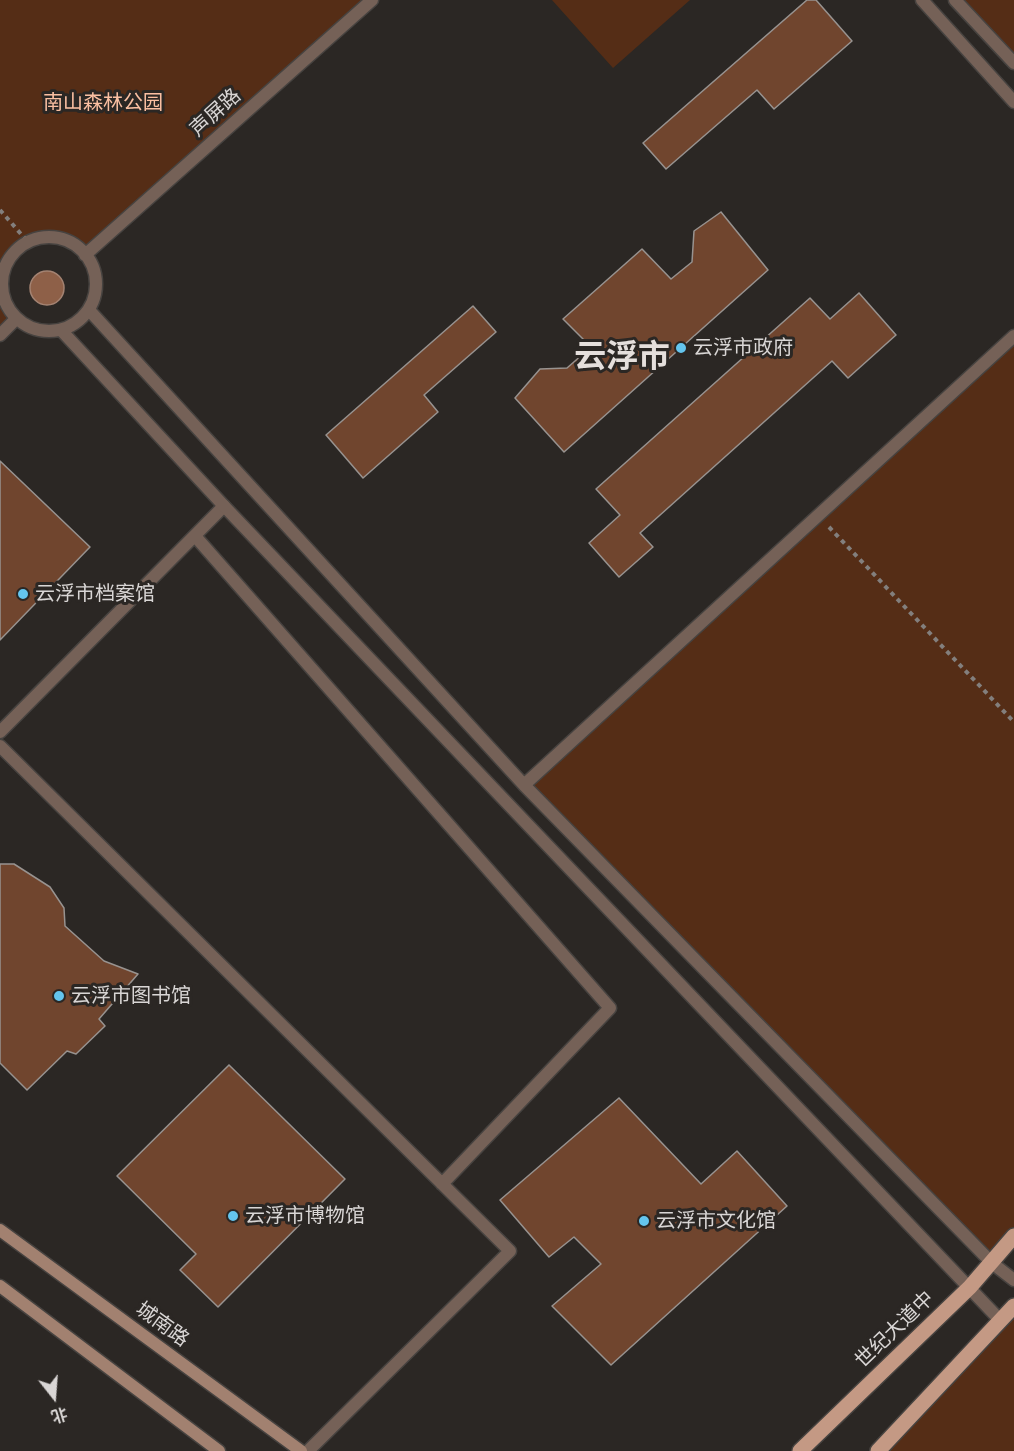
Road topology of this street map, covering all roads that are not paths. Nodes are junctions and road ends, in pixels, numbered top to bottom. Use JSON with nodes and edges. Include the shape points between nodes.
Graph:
{"nodes":[{"id":1,"x":372,"y":0,"type":"edge"},
{"id":2,"x":922,"y":0,"type":"edge"},
{"id":3,"x":955,"y":0,"type":"edge"},
{"id":4,"x":1014,"y":63,"type":"edge"},
{"id":5,"x":1014,"y":102,"type":"edge"},
{"id":6,"x":85,"y":255,"type":"junction"},
{"id":7,"x":89,"y":310,"type":"junction"},
{"id":8,"x":16,"y":319,"type":"junction"},
{"id":9,"x":61,"y":330,"type":"junction"},
{"id":10,"x":0,"y":335,"type":"edge"},
{"id":11,"x":1014,"y":336,"type":"edge"},
{"id":12,"x":224,"y":506,"type":"junction"},
{"id":13,"x":195,"y":536,"type":"junction"},
{"id":14,"x":0,"y":732,"type":"edge"},
{"id":15,"x":0,"y":746,"type":"edge"},
{"id":16,"x":524,"y":785,"type":"junction"},
{"id":17,"x":442,"y":1184,"type":"junction"},
{"id":18,"x":0,"y":1230,"type":"edge"},
{"id":19,"x":1014,"y":1236,"type":"edge"},
{"id":20,"x":992,"y":1263,"type":"junction"},
{"id":21,"x":1014,"y":1280,"type":"edge"},
{"id":22,"x":0,"y":1286,"type":"edge"},
{"id":23,"x":970,"y":1287,"type":"junction"},
{"id":24,"x":1014,"y":1306,"type":"edge"},
{"id":25,"x":1000,"y":1320,"type":"junction"},
{"id":26,"x":219,"y":1451,"type":"edge"},
{"id":27,"x":301,"y":1451,"type":"edge"},
{"id":28,"x":308,"y":1451,"type":"edge"},
{"id":29,"x":800,"y":1451,"type":"edge"},
{"id":30,"x":878,"y":1451,"type":"edge"}],
"edges":[{"from":1,"to":6,"type":"street","name":"声屏路"},
{"from":2,"to":5,"type":"street"},
{"from":3,"to":4,"type":"street"},
{"from":6,"to":7,"type":"street","via":[[96,278]]},
{"from":6,"to":8,"type":"street","via":[[73,244],[44,237],[18,249],[8,261],[1,281],[3,297]]},
{"from":7,"to":9,"type":"street","via":[[76,323]]},
{"from":7,"to":16,"type":"street"},
{"from":8,"to":9,"type":"street","via":[[46,332]]},
{"from":8,"to":10,"type":"street"},
{"from":9,"to":12,"type":"street"},
{"from":11,"to":16,"type":"street"},
{"from":12,"to":13,"type":"street"},
{"from":12,"to":23,"type":"street"},
{"from":13,"to":14,"type":"street"},
{"from":13,"to":17,"type":"street","via":[[610,1008]]},
{"from":15,"to":17,"type":"street"},
{"from":16,"to":20,"type":"street"},
{"from":17,"to":28,"type":"street","via":[[510,1251]]},
{"from":18,"to":27,"type":"main road","name":"城南路"},
{"from":19,"to":20,"type":"main road","name":"世纪大道中"},
{"from":20,"to":21,"type":"street"},
{"from":20,"to":23,"type":"main road","name":"世纪大道中"},
{"from":22,"to":26,"type":"main road"},
{"from":23,"to":25,"type":"street"},
{"from":23,"to":29,"type":"main road","name":"世纪大道中"},
{"from":24,"to":25,"type":"main road"},
{"from":25,"to":30,"type":"main road"}]}
